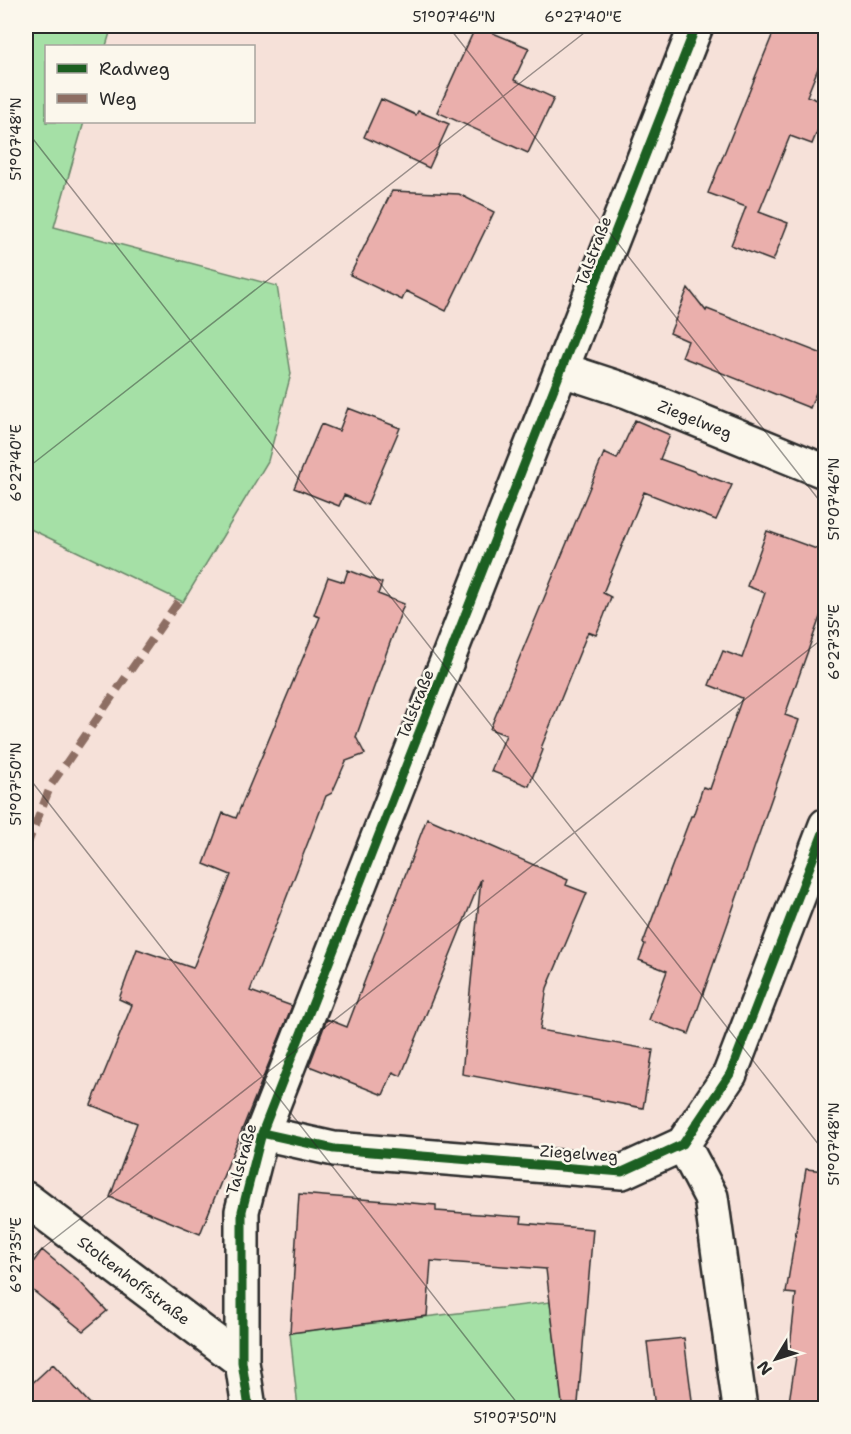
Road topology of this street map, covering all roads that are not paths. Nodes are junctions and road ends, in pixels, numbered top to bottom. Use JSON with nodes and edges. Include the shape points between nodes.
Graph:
{"nodes":[{"id":1,"x":696,"y":26,"type":"edge"},
{"id":2,"x":563,"y":370,"type":"junction"},
{"id":3,"x":825,"y":472,"type":"edge"},
{"id":4,"x":825,"y":825,"type":"edge"},
{"id":5,"x":262,"y":1133,"type":"junction"},
{"id":6,"x":683,"y":1144,"type":"junction"},
{"id":7,"x":26,"y":1199,"type":"edge"},
{"id":8,"x":242,"y":1362,"type":"junction"},
{"id":9,"x":249,"y":1408,"type":"edge"},
{"id":10,"x":740,"y":1408,"type":"edge"}],
"edges":[{"from":1,"to":2,"type":"street","name":"Talstraße"},
{"from":2,"to":3,"type":"street","name":"Ziegelweg","via":[[627,391]]},
{"from":2,"to":5,"type":"street","name":"Talstraße"},
{"from":4,"to":6,"type":"street","via":[[730,1074]]},
{"from":5,"to":6,"type":"street","name":"Ziegelweg","via":[[334,1149],[622,1172]]},
{"from":5,"to":8,"type":"street","name":"Talstraße","via":[[242,1211]]},
{"from":6,"to":10,"type":"street","via":[[711,1197]]},
{"from":7,"to":8,"type":"street","name":"Stoltenhoffstraße"},
{"from":8,"to":9,"type":"street","name":"Talstraße"}]}
